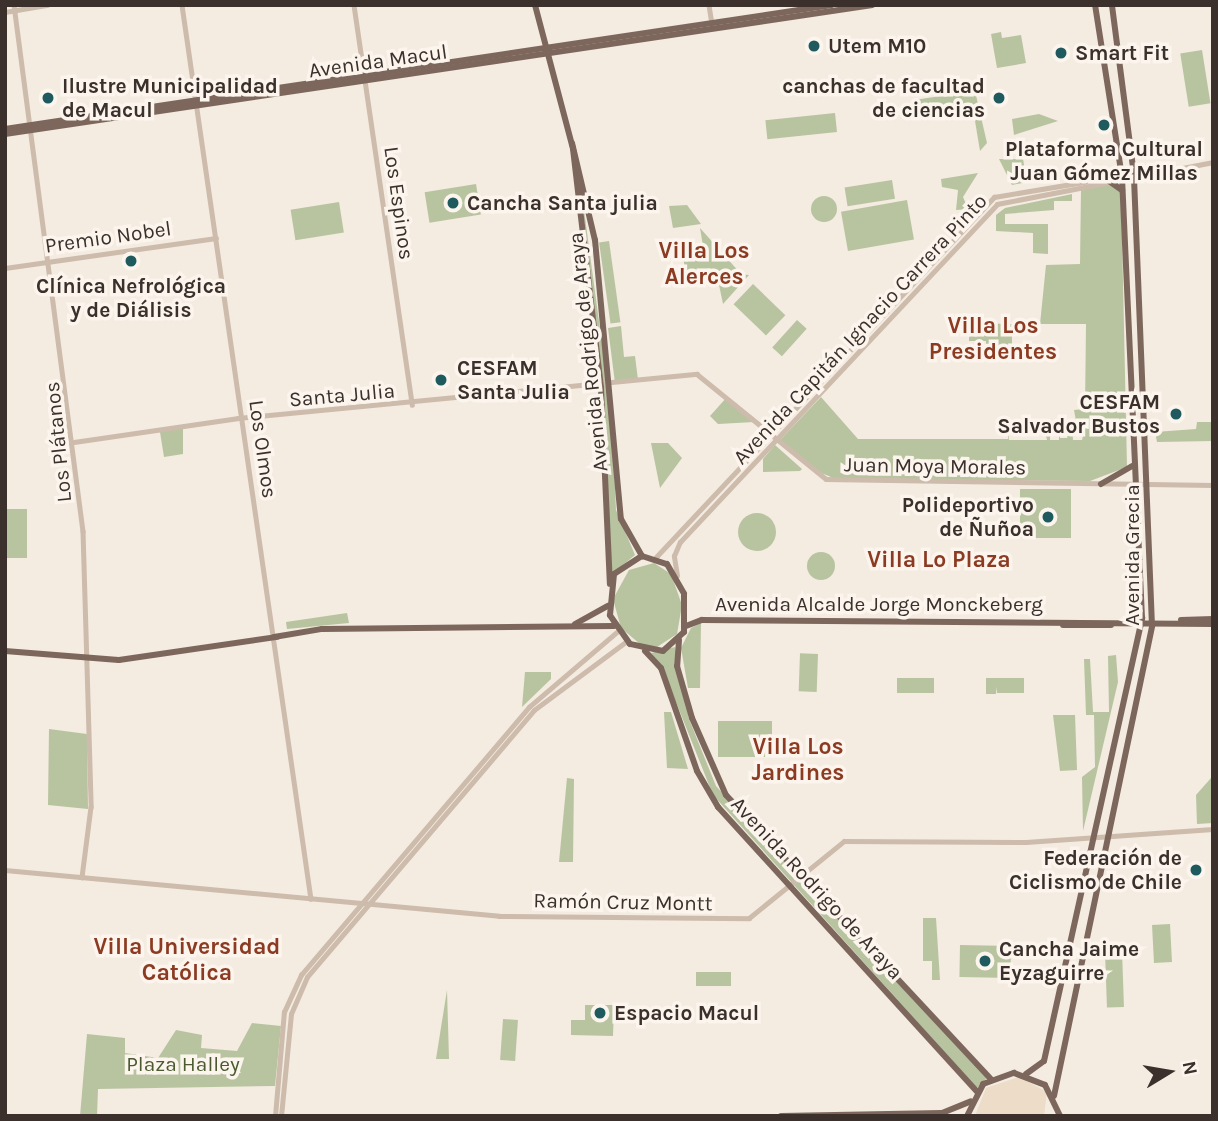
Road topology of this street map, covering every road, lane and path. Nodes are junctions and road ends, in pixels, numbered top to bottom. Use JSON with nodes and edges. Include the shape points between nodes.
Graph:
{"nodes":[{"id":1,"x":47,"y":5,"type":"edge"},
{"id":2,"x":182,"y":5,"type":"edge"},
{"id":3,"x":354,"y":5,"type":"edge"},
{"id":4,"x":535,"y":5,"type":"edge"},
{"id":5,"x":709,"y":5,"type":"edge"},
{"id":6,"x":872,"y":5,"type":"edge"},
{"id":7,"x":1094,"y":5,"type":"edge"},
{"id":8,"x":1112,"y":5,"type":"edge"},
{"id":9,"x":827,"y":7,"type":"edge"},
{"id":10,"x":14,"y":8,"type":"edge"},
{"id":11,"x":5,"y":12,"type":"edge"},
{"id":12,"x":712,"y":26,"type":"junction"},
{"id":13,"x":547,"y":51,"type":"junction"},
{"id":14,"x":365,"y":78,"type":"junction"},
{"id":15,"x":196,"y":103,"type":"junction"},
{"id":16,"x":31,"y":128,"type":"junction"},
{"id":17,"x":5,"y":131,"type":"edge"},
{"id":18,"x":571,"y":142,"type":"junction"},
{"id":19,"x":1213,"y":162,"type":"edge"},
{"id":20,"x":1134,"y":175,"type":"junction"},
{"id":21,"x":1122,"y":177,"type":"junction"},
{"id":22,"x":1108,"y":181,"type":"junction"},
{"id":23,"x":1075,"y":184,"type":"junction"},
{"id":24,"x":1123,"y":191,"type":"junction"},
{"id":25,"x":965,"y":228,"type":"junction"},
{"id":26,"x":970,"y":233,"type":"junction"},
{"id":27,"x":216,"y":238,"type":"junction"},
{"id":28,"x":51,"y":261,"type":"junction"},
{"id":29,"x":5,"y":268,"type":"edge"},
{"id":30,"x":863,"y":337,"type":"junction"},
{"id":31,"x":868,"y":342,"type":"junction"},
{"id":32,"x":613,"y":387,"type":"junction"},
{"id":33,"x":601,"y":388,"type":"junction"},
{"id":34,"x":808,"y":396,"type":"junction"},
{"id":35,"x":813,"y":401,"type":"junction"},
{"id":36,"x":412,"y":404,"type":"junction"},
{"id":37,"x":243,"y":418,"type":"junction"},
{"id":38,"x":774,"y":438,"type":"junction"},
{"id":39,"x":74,"y":442,"type":"junction"},
{"id":40,"x":1132,"y":464,"type":"junction"},
{"id":41,"x":1101,"y":484,"type":"junction"},
{"id":42,"x":1135,"y":484,"type":"junction"},
{"id":43,"x":1149,"y":484,"type":"junction"},
{"id":44,"x":1213,"y":485,"type":"edge"},
{"id":45,"x":725,"y":490,"type":"junction"},
{"id":46,"x":642,"y":556,"type":"junction"},
{"id":47,"x":656,"y":557,"type":"junction"},
{"id":48,"x":677,"y":576,"type":"junction"},
{"id":49,"x":610,"y":584,"type":"junction"},
{"id":50,"x":608,"y":603,"type":"junction"},
{"id":51,"x":687,"y":614,"type":"junction"},
{"id":52,"x":702,"y":620,"type":"junction"},
{"id":53,"x":1141,"y":622,"type":"junction"},
{"id":54,"x":1152,"y":622,"type":"junction"},
{"id":55,"x":1213,"y":622,"type":"edge"},
{"id":56,"x":570,"y":626,"type":"junction"},
{"id":57,"x":686,"y":626,"type":"junction"},
{"id":58,"x":616,"y":629,"type":"junction"},
{"id":59,"x":274,"y":637,"type":"junction"},
{"id":60,"x":679,"y":640,"type":"junction"},
{"id":61,"x":627,"y":641,"type":"junction"},
{"id":62,"x":5,"y":651,"type":"edge"},
{"id":63,"x":645,"y":651,"type":"junction"},
{"id":64,"x":87,"y":657,"type":"junction"},
{"id":65,"x":1213,"y":829,"type":"edge"},
{"id":66,"x":1108,"y":833,"type":"junction"},
{"id":67,"x":1094,"y":834,"type":"junction"},
{"id":68,"x":5,"y":870,"type":"edge"},
{"id":69,"x":82,"y":877,"type":"junction"},
{"id":70,"x":800,"y":878,"type":"junction"},
{"id":71,"x":791,"y":887,"type":"junction"},
{"id":72,"x":381,"y":895,"type":"junction"},
{"id":73,"x":312,"y":898,"type":"junction"},
{"id":74,"x":367,"y":904,"type":"junction"},
{"id":75,"x":374,"y":904,"type":"junction"},
{"id":76,"x":389,"y":906,"type":"junction"},
{"id":77,"x":1026,"y":1074,"type":"junction"},
{"id":78,"x":991,"y":1079,"type":"junction"},
{"id":79,"x":977,"y":1092,"type":"junction"},
{"id":80,"x":1054,"y":1096,"type":"junction"},
{"id":81,"x":971,"y":1101,"type":"junction"},
{"id":82,"x":275,"y":1116,"type":"edge"},
{"id":83,"x":281,"y":1116,"type":"edge"},
{"id":84,"x":781,"y":1116,"type":"edge"},
{"id":85,"x":967,"y":1116,"type":"edge"},
{"id":86,"x":1060,"y":1116,"type":"edge"}],
"edges":[{"from":1,"to":10,"type":"street"},
{"from":2,"to":15,"type":"street","name":"Los Olmos"},
{"from":3,"to":14,"type":"street","name":"Los Espinos"},
{"from":4,"to":13,"type":"main road","name":"Avenida Rodrigo de Araya"},
{"from":5,"to":12,"type":"street"},
{"from":6,"to":9,"type":"main road","name":"Avenida Macul"},
{"from":7,"to":21,"type":"main road","name":"Avenida Grecia"},
{"from":8,"to":20,"type":"main road","name":"Avenida Grecia"},
{"from":9,"to":12,"type":"main road","name":"Avenida Macul"},
{"from":10,"to":11,"type":"street"},
{"from":10,"to":16,"type":"street","name":"Los Plátanos"},
{"from":12,"to":13,"type":"main road","name":"Avenida Macul"},
{"from":13,"to":14,"type":"main road","name":"Avenida Macul"},
{"from":13,"to":18,"type":"main road","name":"Avenida Rodrigo de Araya"},
{"from":14,"to":15,"type":"main road","name":"Avenida Macul"},
{"from":14,"to":36,"type":"street","name":"Los Espinos"},
{"from":15,"to":16,"type":"main road","name":"Avenida Macul"},
{"from":15,"to":27,"type":"street","name":"Los Olmos"},
{"from":16,"to":17,"type":"main road","name":"Avenida Macul"},
{"from":16,"to":28,"type":"street","name":"Los Plátanos"},
{"from":18,"to":32,"type":"main road","name":"Avenida Rodrigo de Araya","via":[[592,216]]},
{"from":18,"to":33,"type":"main road","name":"Avenida Rodrigo de Araya"},
{"from":19,"to":20,"type":"street","name":"Avenida Capitán Ignacio Carrera Pinto"},
{"from":20,"to":21,"type":"street","name":"Avenida Capitán Ignacio Carrera Pinto"},
{"from":20,"to":43,"type":"main road","name":"Avenida Grecia"},
{"from":21,"to":22,"type":"street","name":"Avenida Capitán Ignacio Carrera Pinto"},
{"from":21,"to":23,"type":"street","name":"Avenida Capitán Ignacio Carrera Pinto"},
{"from":21,"to":24,"type":"main road","name":"Avenida Grecia"},
{"from":22,"to":23,"type":"street","name":"Avenida Capitán Ignacio Carrera Pinto"},
{"from":22,"to":24,"type":"main road"},
{"from":23,"to":25,"type":"street","name":"Avenida Capitán Ignacio Carrera Pinto","via":[[1003,192]]},
{"from":23,"to":26,"type":"street","name":"Avenida Capitán Ignacio Carrera Pinto","via":[[1005,200]]},
{"from":24,"to":40,"type":"main road","name":"Avenida Grecia"},
{"from":25,"to":26,"type":"street"},
{"from":25,"to":30,"type":"street","name":"Avenida Capitán Ignacio Carrera Pinto"},
{"from":26,"to":31,"type":"street","name":"Avenida Capitán Ignacio Carrera Pinto"},
{"from":27,"to":28,"type":"street","name":"Premio Nobel"},
{"from":27,"to":37,"type":"street","name":"Los Olmos"},
{"from":28,"to":29,"type":"street","name":"Premio Nobel"},
{"from":28,"to":39,"type":"street","name":"Los Plátanos"},
{"from":30,"to":31,"type":"street"},
{"from":30,"to":34,"type":"street","name":"Avenida Capitán Ignacio Carrera Pinto"},
{"from":31,"to":35,"type":"street","name":"Avenida Capitán Ignacio Carrera Pinto"},
{"from":32,"to":33,"type":"street","name":"Santa Julia"},
{"from":32,"to":38,"type":"street","name":"Juan Moya Morales","via":[[702,375]]},
{"from":32,"to":46,"type":"main road","name":"Avenida Rodrigo de Araya","via":[[620,514]]},
{"from":33,"to":36,"type":"street","name":"Santa Julia"},
{"from":33,"to":49,"type":"main road","name":"Avenida Rodrigo de Araya"},
{"from":34,"to":35,"type":"street"},
{"from":34,"to":38,"type":"street","name":"Avenida Capitán Ignacio Carrera Pinto"},
{"from":35,"to":38,"type":"street","name":"Avenida Capitán Ignacio Carrera Pinto"},
{"from":36,"to":37,"type":"street","name":"Santa Julia"},
{"from":37,"to":39,"type":"street","name":"Santa Julia"},
{"from":37,"to":59,"type":"street","name":"Los Olmos"},
{"from":38,"to":41,"type":"street","name":"Juan Moya Morales","via":[[813,474],[836,481]]},
{"from":38,"to":45,"type":"street","name":"Avenida Capitán Ignacio Carrera Pinto"},
{"from":39,"to":64,"type":"street","name":"Los Plátanos"},
{"from":40,"to":41,"type":"main road","via":[[1124,475]]},
{"from":40,"to":42,"type":"main road","name":"Avenida Grecia"},
{"from":41,"to":42,"type":"street","name":"Juan Moya Morales"},
{"from":42,"to":43,"type":"street","name":"Juan Moya Morales"},
{"from":42,"to":53,"type":"main road","name":"Avenida Grecia"},
{"from":43,"to":44,"type":"street","name":"Juan Moya Morales"},
{"from":43,"to":54,"type":"main road","name":"Avenida Grecia"},
{"from":45,"to":47,"type":"street","name":"Avenida Capitán Ignacio Carrera Pinto"},
{"from":45,"to":48,"type":"street","name":"Avenida Capitán Ignacio Carrera Pinto","via":[[677,547]]},
{"from":46,"to":47,"type":"main road"},
{"from":46,"to":49,"type":"main road","via":[[621,565]]},
{"from":47,"to":48,"type":"main road"},
{"from":48,"to":51,"type":"main road"},
{"from":49,"to":50,"type":"main road"},
{"from":50,"to":56,"type":"main road","via":[[603,612]]},
{"from":50,"to":58,"type":"main road"},
{"from":51,"to":52,"type":"main road"},
{"from":51,"to":57,"type":"main road"},
{"from":52,"to":53,"type":"main road","name":"Avenida Alcalde Jorge Monckeberg"},
{"from":52,"to":57,"type":"main road"},
{"from":53,"to":54,"type":"main road","name":"Avenida Alcalde Jorge Monckeberg"},
{"from":53,"to":67,"type":"main road","name":"Avenida Grecia"},
{"from":54,"to":55,"type":"main road","name":"Avenida Alcalde Jorge Monckeberg"},
{"from":54,"to":66,"type":"main road","name":"Avenida Grecia"},
{"from":56,"to":58,"type":"main road"},
{"from":56,"to":59,"type":"main road","via":[[309,630]]},
{"from":57,"to":60,"type":"main road"},
{"from":58,"to":61,"type":"main road"},
{"from":58,"to":74,"type":"street","via":[[529,707]]},
{"from":59,"to":64,"type":"main road","via":[[126,660]]},
{"from":59,"to":73,"type":"street","name":"Los Olmos"},
{"from":60,"to":63,"type":"main road","via":[[663,651]]},
{"from":60,"to":70,"type":"main road","name":"Avenida Rodrigo de Araya","via":[[677,666],[711,771]]},
{"from":61,"to":63,"type":"main road"},
{"from":61,"to":72,"type":"street","via":[[534,710]]},
{"from":62,"to":64,"type":"main road"},
{"from":63,"to":71,"type":"main road","name":"Avenida Rodrigo de Araya","via":[[661,668],[708,792]]},
{"from":64,"to":69,"type":"street","name":"Los Plátanos","via":[[91,807]]},
{"from":65,"to":66,"type":"street","name":"Ramón Cruz Montt"},
{"from":66,"to":67,"type":"street","name":"Ramón Cruz Montt"},
{"from":66,"to":80,"type":"main road","name":"Avenida Grecia"},
{"from":67,"to":70,"type":"street","name":"Ramón Cruz Montt","via":[[1026,842],[844,841]]},
{"from":67,"to":77,"type":"main road","name":"Avenida Grecia","via":[[1044,1061]]},
{"from":68,"to":69,"type":"street","name":"Ramón Cruz Montt"},
{"from":69,"to":73,"type":"street","name":"Ramón Cruz Montt"},
{"from":70,"to":71,"type":"street","name":"Ramón Cruz Montt"},
{"from":70,"to":78,"type":"main road","name":"Avenida Rodrigo de Araya"},
{"from":71,"to":76,"type":"street","name":"Ramón Cruz Montt","via":[[749,918],[506,916]]},
{"from":71,"to":79,"type":"main road","name":"Avenida Rodrigo de Araya"},
{"from":72,"to":75,"type":"street"},
{"from":72,"to":76,"type":"street"},
{"from":73,"to":74,"type":"street","name":"Ramón Cruz Montt"},
{"from":74,"to":75,"type":"street","name":"Ramón Cruz Montt"},
{"from":74,"to":82,"type":"street","via":[[290,996]]},
{"from":75,"to":76,"type":"street","name":"Ramón Cruz Montt"},
{"from":75,"to":83,"type":"street","via":[[295,998]]},
{"from":77,"to":78,"type":"main road"},
{"from":77,"to":80,"type":"main road"},
{"from":78,"to":79,"type":"main road"},
{"from":79,"to":81,"type":"main road"},
{"from":80,"to":86,"type":"main road"},
{"from":81,"to":84,"type":"main road","via":[[942,1113]]},
{"from":81,"to":85,"type":"main road"}]}
